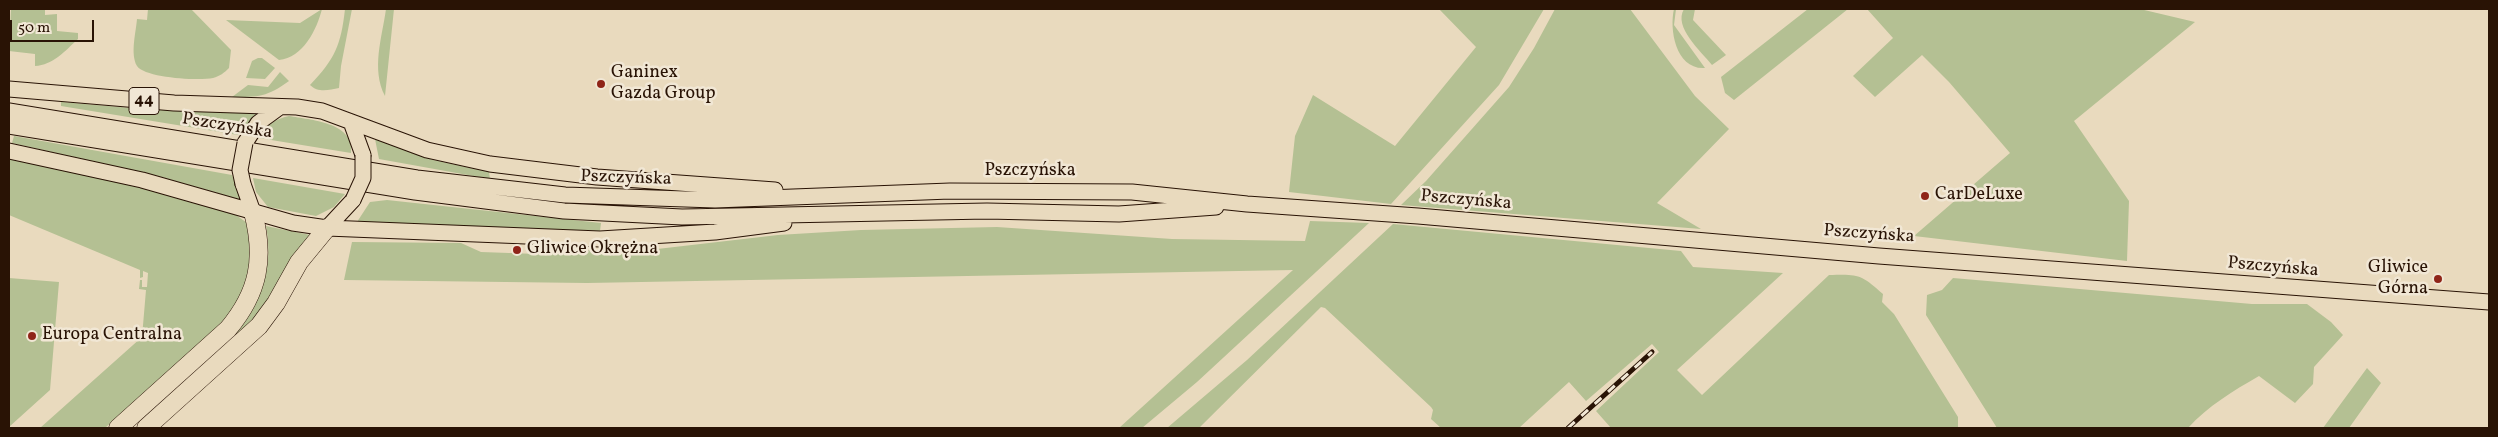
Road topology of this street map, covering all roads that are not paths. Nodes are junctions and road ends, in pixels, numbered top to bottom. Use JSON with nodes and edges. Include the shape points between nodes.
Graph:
{"nodes":[{"id":1,"x":9,"y":89,"type":"edge"},
{"id":2,"x":280,"y":107,"type":"junction"},
{"id":3,"x":9,"y":111,"type":"edge"},
{"id":4,"x":351,"y":122,"type":"junction"},
{"id":5,"x":9,"y":126,"type":"edge"},
{"id":6,"x":9,"y":151,"type":"edge"},
{"id":7,"x":824,"y":195,"type":"junction"},
{"id":8,"x":1250,"y":204,"type":"junction"},
{"id":9,"x":253,"y":212,"type":"junction"},
{"id":10,"x":880,"y":213,"type":"junction"},
{"id":11,"x":327,"y":228,"type":"junction"},
{"id":12,"x":2489,"y":302,"type":"edge"},
{"id":13,"x":118,"y":428,"type":"edge"},
{"id":14,"x":146,"y":428,"type":"edge"}],
"edges":[{"from":1,"to":2,"type":"main road","number":"44","via":[[113,99]]},
{"from":2,"to":4,"type":"main road","number":"44","via":[[322,111]]},
{"from":2,"to":9,"type":"main road","bridge":true,"via":[[258,123],[245,143],[240,170]]},
{"from":3,"to":7,"type":"main road","name":"Pszczyńska","via":[[486,187],[639,199],[715,200]]},
{"from":4,"to":7,"type":"main road","via":[[427,150],[490,164],[597,177]]},
{"from":4,"to":11,"type":"main road","bridge":true,"via":[[363,155],[363,178],[353,200]]},
{"from":5,"to":10,"type":"main road","name":"Pszczyńska","via":[[414,192],[564,211],[682,217]]},
{"from":6,"to":9,"type":"main road","via":[[142,180]]},
{"from":7,"to":8,"type":"main road","name":"Pszczyńska","via":[[1096,191]]},
{"from":8,"to":10,"type":"main road","name":"Pszczyńska","via":[[1119,214],[987,210]]},
{"from":8,"to":12,"type":"main road","name":"Pszczyńska"},
{"from":9,"to":11,"type":"main road"},
{"from":9,"to":13,"type":"highway","via":[[260,237],[260,253],[252,292],[243,311],[228,329]]},
{"from":10,"to":11,"type":"main road","via":[[715,232],[610,239]]},
{"from":11,"to":14,"type":"highway","via":[[300,262],[260,326]]}]}
